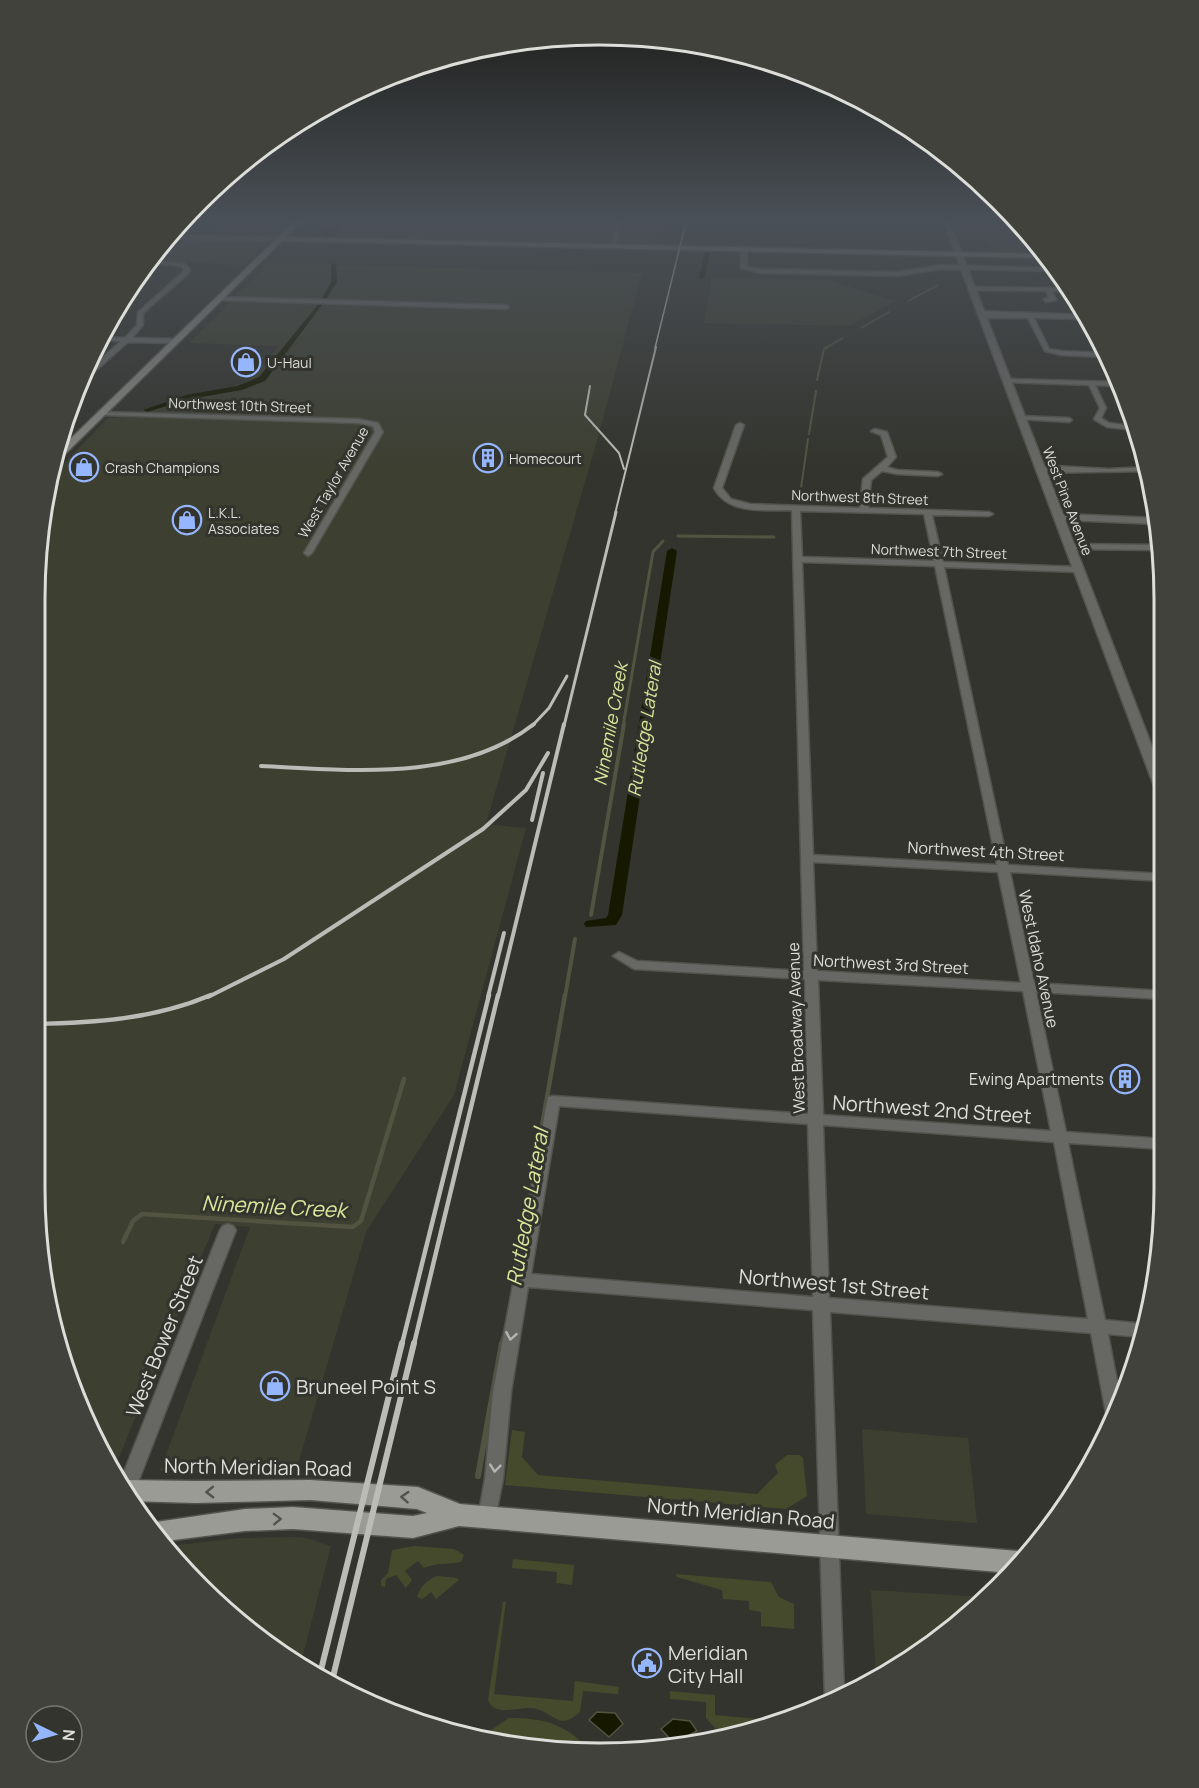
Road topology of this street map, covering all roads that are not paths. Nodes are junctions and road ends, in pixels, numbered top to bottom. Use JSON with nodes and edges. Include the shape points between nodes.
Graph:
{"nodes":[{"id":1,"x":153,"y":301,"type":"edge"},
{"id":2,"x":216,"y":301,"type":"edge"},
{"id":3,"x":306,"y":301,"type":"edge"},
{"id":4,"x":976,"y":301,"type":"edge"},
{"id":5,"x":506,"y":307,"type":"dead end"},
{"id":6,"x":981,"y":315,"type":"junction"},
{"id":7,"x":1030,"y":316,"type":"junction"},
{"id":8,"x":1077,"y":317,"type":"edge"},
{"id":9,"x":110,"y":339,"type":"edge"},
{"id":10,"x":126,"y":339,"type":"junction"},
{"id":11,"x":176,"y":341,"type":"junction"},
{"id":12,"x":1097,"y":355,"type":"edge"},
{"id":13,"x":101,"y":362,"type":"joint"},
{"id":14,"x":96,"y":367,"type":"edge"},
{"id":15,"x":1006,"y":381,"type":"junction"},
{"id":16,"x":1091,"y":383,"type":"junction"},
{"id":17,"x":1110,"y":384,"type":"edge"},
{"id":18,"x":103,"y":413,"type":"junction"},
{"id":19,"x":1021,"y":418,"type":"junction"},
{"id":20,"x":1070,"y":420,"type":"dead end"},
{"id":21,"x":376,"y":424,"type":"joint"},
{"id":22,"x":740,"y":425,"type":"dead end"},
{"id":23,"x":1127,"y":427,"type":"edge"},
{"id":24,"x":875,"y":431,"type":"dead end"},
{"id":25,"x":66,"y":448,"type":"edge"},
{"id":26,"x":880,"y":468,"type":"junction"},
{"id":27,"x":1040,"y":469,"type":"junction"},
{"id":28,"x":1138,"y":470,"type":"edge"},
{"id":29,"x":938,"y":474,"type":"dead end"},
{"id":30,"x":796,"y":509,"type":"junction"},
{"id":31,"x":864,"y":511,"type":"junction"},
{"id":32,"x":928,"y":513,"type":"junction"},
{"id":33,"x":989,"y":514,"type":"dead end"},
{"id":34,"x":1059,"y":517,"type":"junction"},
{"id":35,"x":1148,"y":521,"type":"edge"},
{"id":36,"x":1070,"y":547,"type":"junction"},
{"id":37,"x":1151,"y":548,"type":"edge"},
{"id":38,"x":308,"y":553,"type":"dead end"},
{"id":39,"x":798,"y":559,"type":"junction"},
{"id":40,"x":939,"y":565,"type":"junction"},
{"id":41,"x":1078,"y":569,"type":"junction"},
{"id":42,"x":1154,"y":768,"type":"edge"},
{"id":43,"x":806,"y":858,"type":"junction"},
{"id":44,"x":1003,"y":869,"type":"junction"},
{"id":45,"x":1154,"y":877,"type":"edge"},
{"id":46,"x":619,"y":956,"type":"dead end"},
{"id":47,"x":810,"y":976,"type":"junction"},
{"id":48,"x":1028,"y":988,"type":"junction"},
{"id":49,"x":1154,"y":994,"type":"edge"},
{"id":50,"x":815,"y":1121,"type":"junction"},
{"id":51,"x":1060,"y":1137,"type":"junction"},
{"id":52,"x":1154,"y":1142,"type":"edge"},
{"id":53,"x":228,"y":1230,"type":"dead end"},
{"id":54,"x":521,"y":1280,"type":"junction"},
{"id":55,"x":822,"y":1304,"type":"junction"},
{"id":56,"x":1096,"y":1326,"type":"junction"},
{"id":57,"x":1136,"y":1329,"type":"edge"},
{"id":58,"x":1112,"y":1400,"type":"edge"},
{"id":59,"x":128,"y":1481,"type":"edge"},
{"id":60,"x":134,"y":1490,"type":"edge"},
{"id":61,"x":459,"y":1515,"type":"junction"},
{"id":62,"x":487,"y":1518,"type":"junction"},
{"id":63,"x":163,"y":1529,"type":"edge"},
{"id":64,"x":829,"y":1546,"type":"junction"},
{"id":65,"x":1010,"y":1561,"type":"edge"},
{"id":66,"x":834,"y":1691,"type":"edge"}],
"edges":[{"from":1,"to":10,"type":"street","via":[[140,313],[140,324]]},
{"from":2,"to":11,"type":"main road"},
{"from":3,"to":5,"type":"street"},
{"from":4,"to":6,"type":"street","name":"West Pine Avenue"},
{"from":6,"to":7,"type":"street"},
{"from":6,"to":15,"type":"street","name":"West Pine Avenue"},
{"from":7,"to":8,"type":"street"},
{"from":7,"to":12,"type":"street","via":[[1050,352]]},
{"from":9,"to":10,"type":"street"},
{"from":10,"to":11,"type":"street"},
{"from":10,"to":13,"type":"street"},
{"from":11,"to":18,"type":"main road"},
{"from":13,"to":14,"type":"street"},
{"from":15,"to":16,"type":"street"},
{"from":15,"to":19,"type":"street","name":"West Pine Avenue"},
{"from":16,"to":17,"type":"street"},
{"from":16,"to":23,"type":"street","via":[[1103,408],[1097,419],[1107,425]]},
{"from":18,"to":21,"type":"street","name":"Northwest 10th Street"},
{"from":18,"to":25,"type":"main road"},
{"from":19,"to":20,"type":"street"},
{"from":19,"to":27,"type":"street","name":"West Pine Avenue"},
{"from":21,"to":38,"type":"street","name":"West Taylor Avenue","via":[[379,432]]},
{"from":22,"to":30,"type":"street","name":"Northwest 8th Street","via":[[718,488],[720,494],[731,502],[756,507]]},
{"from":24,"to":26,"type":"street","via":[[884,434],[891,457]]},
{"from":26,"to":29,"type":"street"},
{"from":26,"to":31,"type":"street","via":[[867,479]]},
{"from":27,"to":28,"type":"street"},
{"from":27,"to":34,"type":"street","name":"West Pine Avenue"},
{"from":30,"to":31,"type":"street","name":"Northwest 8th Street"},
{"from":30,"to":39,"type":"street","name":"West Broadway Avenue"},
{"from":31,"to":32,"type":"street","name":"Northwest 8th Street"},
{"from":32,"to":33,"type":"street","name":"Northwest 8th Street"},
{"from":32,"to":40,"type":"street","name":"West Idaho Avenue"},
{"from":34,"to":35,"type":"street"},
{"from":34,"to":36,"type":"street","name":"West Pine Avenue"},
{"from":36,"to":37,"type":"street"},
{"from":36,"to":41,"type":"street","name":"West Pine Avenue"},
{"from":39,"to":40,"type":"street","name":"Northwest 7th Street"},
{"from":39,"to":43,"type":"street","name":"West Broadway Avenue"},
{"from":40,"to":41,"type":"street","name":"Northwest 7th Street"},
{"from":40,"to":44,"type":"street","name":"West Idaho Avenue"},
{"from":41,"to":42,"type":"street","name":"West Pine Avenue"},
{"from":43,"to":44,"type":"street","name":"Northwest 4th Street"},
{"from":43,"to":47,"type":"street","name":"West Broadway Avenue"},
{"from":44,"to":45,"type":"street","name":"Northwest 4th Street"},
{"from":44,"to":48,"type":"street","name":"West Idaho Avenue"},
{"from":46,"to":47,"type":"street","name":"Northwest 3rd Street","via":[[634,965]]},
{"from":47,"to":48,"type":"street","name":"Northwest 3rd Street"},
{"from":47,"to":50,"type":"street","name":"West Broadway Avenue"},
{"from":48,"to":49,"type":"street","name":"Northwest 3rd Street"},
{"from":48,"to":51,"type":"street","name":"West Idaho Avenue"},
{"from":50,"to":51,"type":"street","name":"Northwest 2nd Street"},
{"from":50,"to":54,"type":"street","name":"Northwest 2nd Street","via":[[553,1101]]},
{"from":50,"to":55,"type":"street","name":"West Broadway Avenue"},
{"from":51,"to":52,"type":"street","name":"Northwest 2nd Street"},
{"from":51,"to":56,"type":"street","name":"West Idaho Avenue"},
{"from":53,"to":59,"type":"street","name":"West Bower Street"},
{"from":54,"to":55,"type":"street","name":"Northwest 1st Street"},
{"from":54,"to":62,"type":"street","one_way":true,"via":[[501,1392]]},
{"from":55,"to":56,"type":"street","name":"Northwest 1st Street"},
{"from":55,"to":64,"type":"street","name":"West Broadway Avenue"},
{"from":56,"to":57,"type":"street","name":"Northwest 1st Street"},
{"from":56,"to":58,"type":"street","name":"West Idaho Avenue"},
{"from":61,"to":60,"type":"main road","name":"North Meridian Road","one_way":true,"via":[[418,1498],[310,1490]]},
{"from":61,"to":62,"type":"main road","name":"North Meridian Road"},
{"from":63,"to":61,"type":"main road","name":"North Meridian Road","one_way":true,"via":[[293,1518],[413,1527]]},
{"from":62,"to":64,"type":"main road","name":"North Meridian Road"},
{"from":64,"to":65,"type":"main road","name":"North Meridian Road"},
{"from":64,"to":66,"type":"street","name":"West Broadway Avenue"}]}
